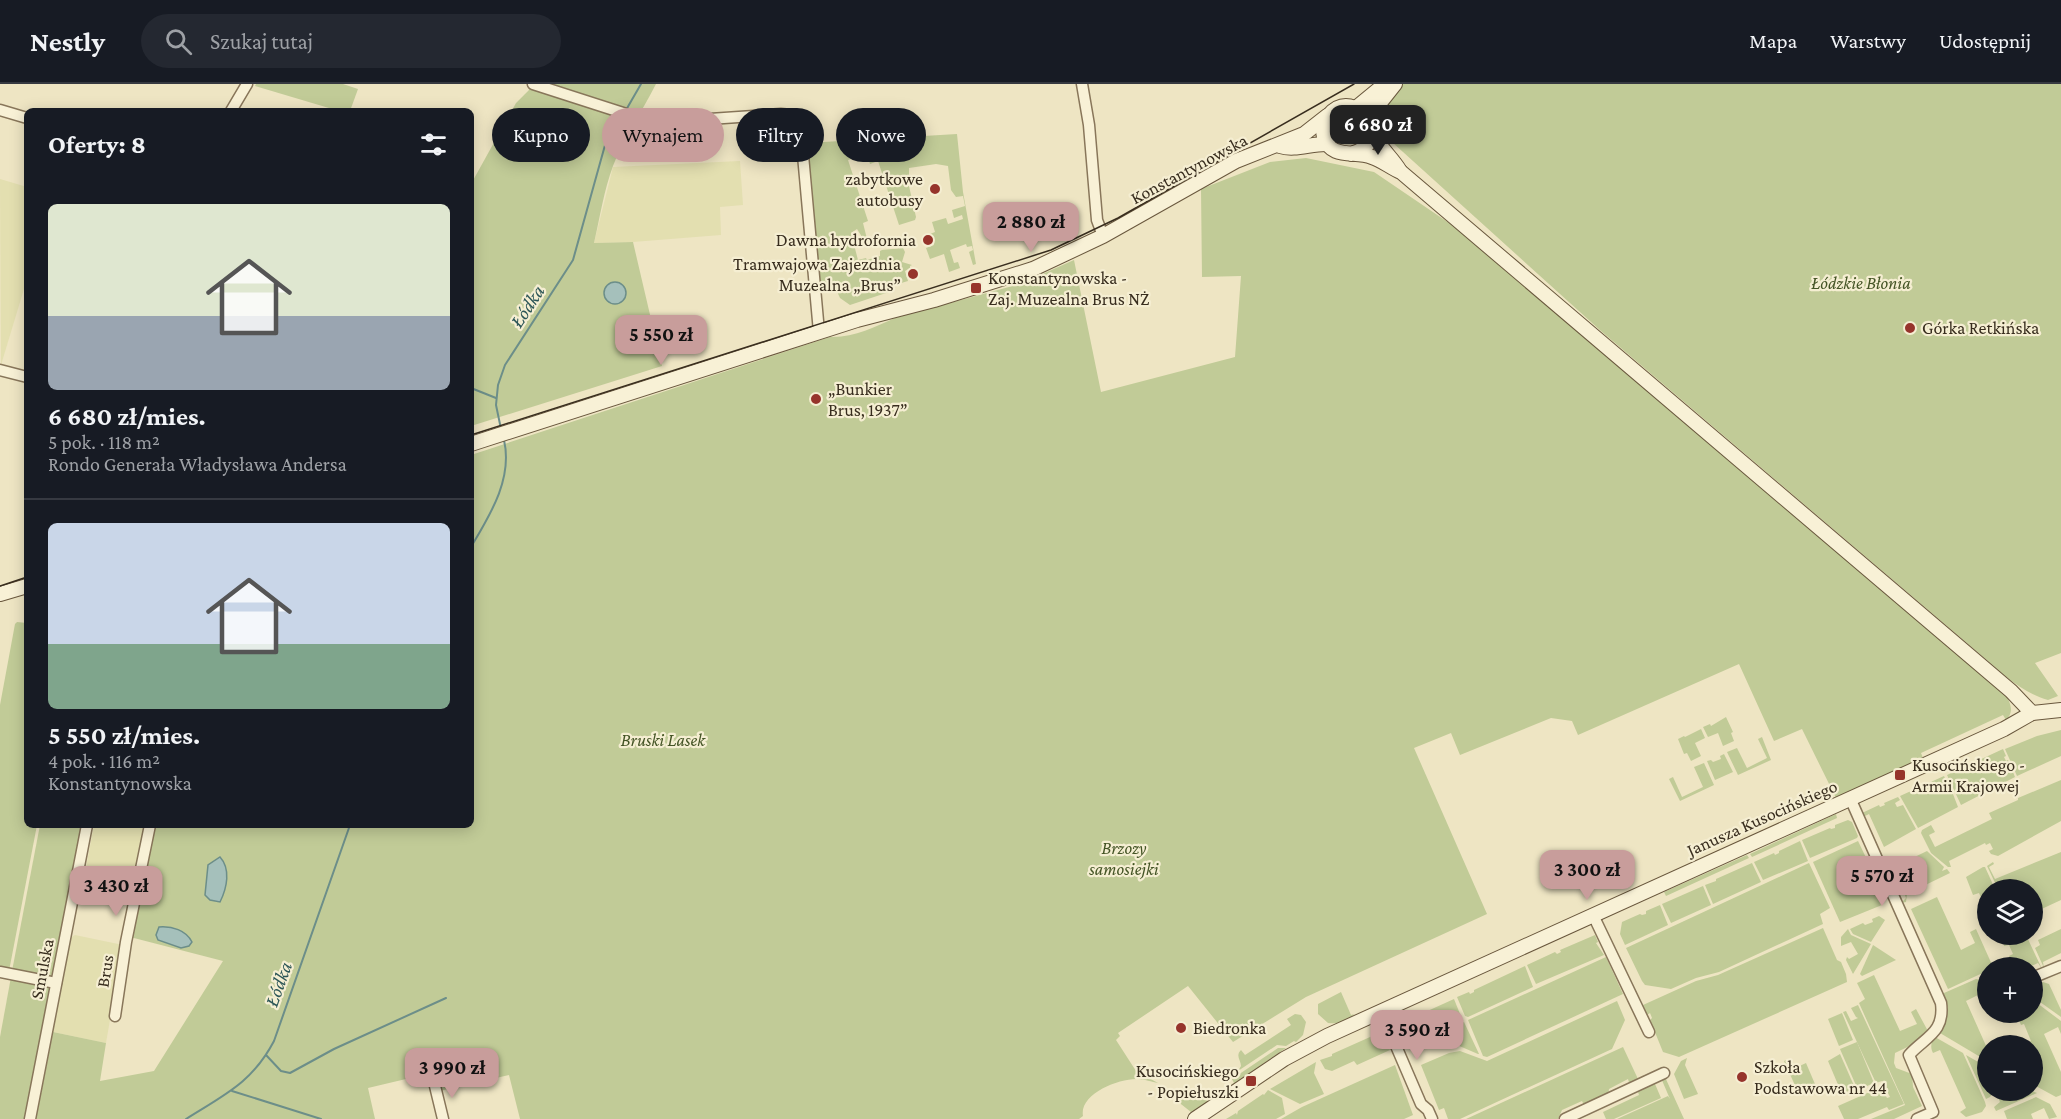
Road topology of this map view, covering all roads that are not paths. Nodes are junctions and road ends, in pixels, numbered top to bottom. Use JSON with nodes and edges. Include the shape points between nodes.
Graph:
{"nodes":[{"id":1,"x":247,"y":84,"type":"edge"},
{"id":2,"x":533,"y":84,"type":"edge"},
{"id":3,"x":1082,"y":84,"type":"edge"},
{"id":4,"x":1385,"y":84,"type":"edge"},
{"id":5,"x":1395,"y":84,"type":"edge"},
{"id":6,"x":233,"y":108,"type":"edge"},
{"id":7,"x":1356,"y":108,"type":"junction"},
{"id":8,"x":0,"y":110,"type":"edge"},
{"id":9,"x":1329,"y":114,"type":"junction"},
{"id":10,"x":24,"y":117,"type":"edge"},
{"id":11,"x":1371,"y":128,"type":"junction"},
{"id":12,"x":1328,"y":144,"type":"junction"},
{"id":13,"x":1278,"y":146,"type":"junction"},
{"id":14,"x":1351,"y":154,"type":"junction"},
{"id":15,"x":1401,"y":172,"type":"junction"},
{"id":16,"x":1103,"y":236,"type":"junction"},
{"id":17,"x":819,"y":332,"type":"junction"},
{"id":18,"x":0,"y":370,"type":"edge"},
{"id":19,"x":24,"y":376,"type":"edge"},
{"id":20,"x":477,"y":442,"type":"edge"},
{"id":21,"x":24,"y":587,"type":"edge"},
{"id":22,"x":0,"y":594,"type":"edge"},
{"id":23,"x":2061,"y":710,"type":"edge"},
{"id":24,"x":2032,"y":713,"type":"junction"},
{"id":25,"x":1850,"y":798,"type":"junction"},
{"id":26,"x":86,"y":828,"type":"edge"},
{"id":27,"x":149,"y":828,"type":"edge"},
{"id":28,"x":1593,"y":915,"type":"junction"},
{"id":29,"x":2061,"y":966,"type":"edge"},
{"id":30,"x":0,"y":972,"type":"edge"},
{"id":31,"x":2043,"y":973,"type":"edge"},
{"id":32,"x":57,"y":983,"type":"junction"},
{"id":33,"x":1381,"y":1011,"type":"junction"},
{"id":34,"x":115,"y":1016,"type":"dead end"},
{"id":35,"x":1649,"y":1032,"type":"dead end"},
{"id":36,"x":1664,"y":1073,"type":"dead end"},
{"id":37,"x":435,"y":1086,"type":"dead end"},
{"id":38,"x":30,"y":1119,"type":"edge"},
{"id":39,"x":443,"y":1119,"type":"edge"},
{"id":40,"x":1195,"y":1119,"type":"edge"},
{"id":41,"x":1432,"y":1119,"type":"edge"},
{"id":42,"x":1564,"y":1119,"type":"edge"},
{"id":43,"x":1917,"y":1119,"type":"edge"}],
"edges":[{"from":1,"to":6,"type":"street"},
{"from":2,"to":17,"type":"street","via":[[634,118],[666,122],[788,114],[797,120]]},
{"from":3,"to":16,"type":"street","via":[[1097,220]]},
{"from":4,"to":7,"type":"street"},
{"from":5,"to":11,"type":"street","via":[[1376,108]]},
{"from":7,"to":9,"type":"street","via":[[1339,107]]},
{"from":7,"to":11,"type":"street","via":[[1366,115]]},
{"from":8,"to":10,"type":"street"},
{"from":9,"to":12,"type":"street","via":[[1323,130]]},
{"from":9,"to":13,"type":"street","name":"Konstantynowska","via":[[1311,130]]},
{"from":11,"to":14,"type":"street","via":[[1369,141]]},
{"from":11,"to":15,"type":"street","via":[[1374,138]]},
{"from":12,"to":13,"type":"street","name":"Konstantynowska"},
{"from":12,"to":14,"type":"street","via":[[1340,153]]},
{"from":13,"to":16,"type":"street","name":"Konstantynowska","via":[[1236,161]]},
{"from":14,"to":15,"type":"street","via":[[1376,158]]},
{"from":15,"to":24,"type":"street","via":[[2011,691]]},
{"from":16,"to":17,"type":"street","name":"Konstantynowska","via":[[1017,275]]},
{"from":17,"to":20,"type":"street","name":"Konstantynowska"},
{"from":18,"to":19,"type":"street"},
{"from":21,"to":22,"type":"street"},
{"from":23,"to":24,"type":"street","name":"Janusza Kusocińskiego"},
{"from":24,"to":25,"type":"street","name":"Janusza Kusocińskiego"},
{"from":25,"to":28,"type":"street","name":"Janusza Kusocińskiego"},
{"from":25,"to":43,"type":"street","via":[[1941,1003],[1943,1015],[1935,1031],[1909,1055],[1933,1112]]},
{"from":26,"to":32,"type":"street","name":"Smulska"},
{"from":27,"to":34,"type":"street","name":"Brus"},
{"from":28,"to":33,"type":"street","name":"Janusza Kusocińskiego"},
{"from":28,"to":35,"type":"street"},
{"from":29,"to":31,"type":"street"},
{"from":30,"to":32,"type":"street"},
{"from":32,"to":38,"type":"street","name":"Smulska"},
{"from":33,"to":40,"type":"street","name":"Janusza Kusocińskiego","via":[[1298,1051]]},
{"from":33,"to":41,"type":"street","via":[[1421,1104]]},
{"from":36,"to":42,"type":"street"},
{"from":37,"to":39,"type":"street"}]}
